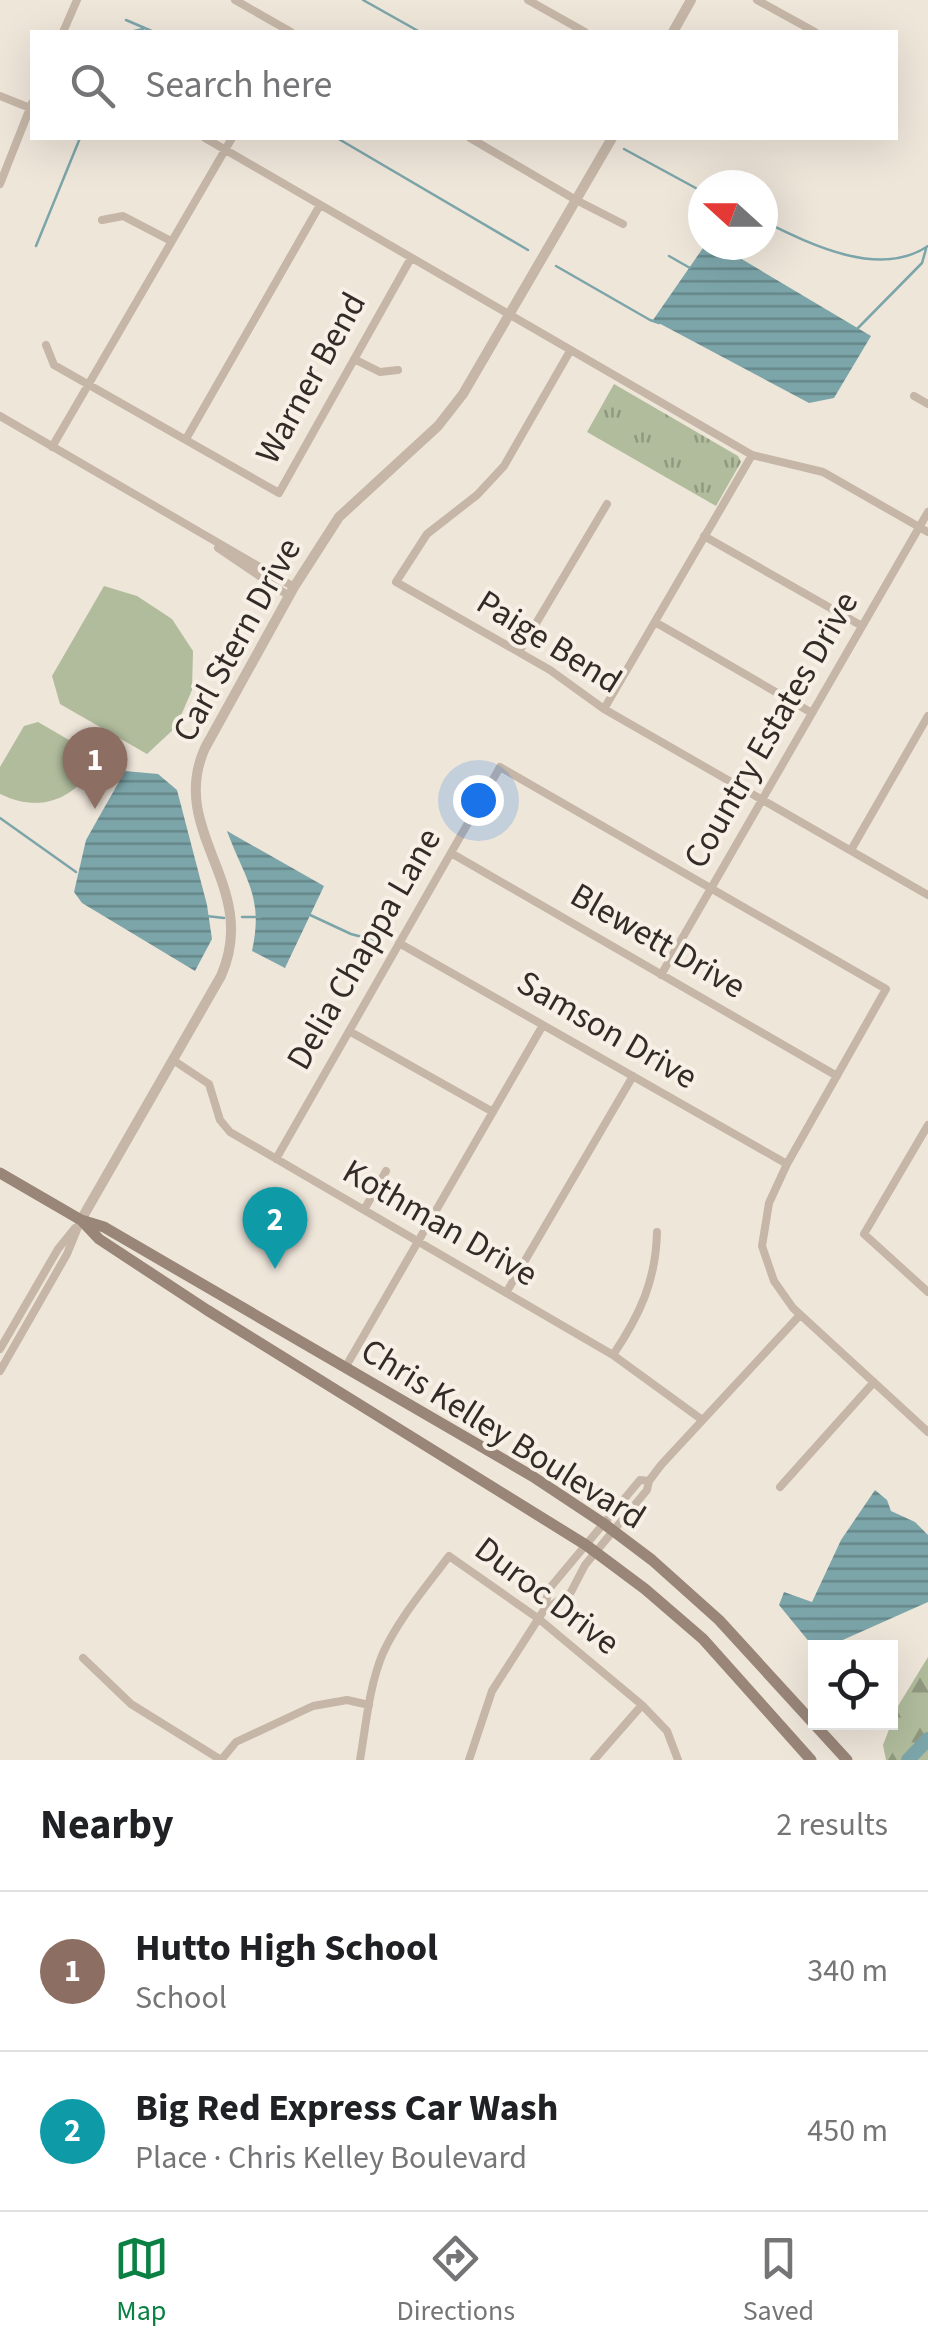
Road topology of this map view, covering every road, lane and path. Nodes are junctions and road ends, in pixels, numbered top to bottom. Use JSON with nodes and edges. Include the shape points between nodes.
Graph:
{"nodes":[{"id":1,"x":76,"y":0,"type":"edge"},
{"id":2,"x":235,"y":0,"type":"edge"},
{"id":3,"x":528,"y":0,"type":"edge"},
{"id":4,"x":691,"y":0,"type":"edge"},
{"id":5,"x":757,"y":0,"type":"edge"},
{"id":6,"x":64,"y":30,"type":"edge"},
{"id":7,"x":288,"y":30,"type":"edge"},
{"id":8,"x":581,"y":30,"type":"edge"},
{"id":9,"x":673,"y":30,"type":"edge"},
{"id":10,"x":811,"y":30,"type":"edge"},
{"id":11,"x":0,"y":96,"type":"edge"},
{"id":12,"x":30,"y":105,"type":"edge"},
{"id":13,"x":30,"y":111,"type":"edge"},
{"id":14,"x":208,"y":140,"type":"edge"},
{"id":15,"x":231,"y":140,"type":"edge"},
{"id":16,"x":473,"y":140,"type":"edge"},
{"id":17,"x":611,"y":140,"type":"edge"},
{"id":18,"x":225,"y":149,"type":"junction"},
{"id":19,"x":0,"y":184,"type":"edge"},
{"id":20,"x":576,"y":200,"type":"junction"},
{"id":21,"x":320,"y":205,"type":"junction"},
{"id":22,"x":102,"y":220,"type":"dead end"},
{"id":23,"x":623,"y":224,"type":"dead end"},
{"id":24,"x":171,"y":241,"type":"junction"},
{"id":25,"x":411,"y":258,"type":"junction"},
{"id":26,"x":509,"y":316,"type":"junction"},
{"id":27,"x":46,"y":345,"type":"dead end"},
{"id":28,"x":570,"y":350,"type":"junction"},
{"id":29,"x":354,"y":359,"type":"junction"},
{"id":30,"x":398,"y":370,"type":"dead end"},
{"id":31,"x":89,"y":385,"type":"junction"},
{"id":32,"x":914,"y":396,"type":"dead end"},
{"id":33,"x":928,"y":404,"type":"edge"},
{"id":34,"x":0,"y":416,"type":"edge"},
{"id":35,"x":186,"y":439,"type":"junction"},
{"id":36,"x":52,"y":447,"type":"junction"},
{"id":37,"x":752,"y":455,"type":"junction"},
{"id":38,"x":607,"y":504,"type":"dead end"},
{"id":39,"x":928,"y":512,"type":"edge"},
{"id":40,"x":924,"y":530,"type":"edge"},
{"id":41,"x":704,"y":536,"type":"junction"},
{"id":42,"x":292,"y":591,"type":"junction"},
{"id":43,"x":654,"y":622,"type":"junction"},
{"id":44,"x":862,"y":626,"type":"junction"},
{"id":45,"x":520,"y":652,"type":"junction"},
{"id":46,"x":604,"y":710,"type":"junction"},
{"id":47,"x":812,"y":713,"type":"junction"},
{"id":48,"x":928,"y":716,"type":"edge"},
{"id":49,"x":762,"y":800,"type":"junction"},
{"id":50,"x":851,"y":850,"type":"junction"},
{"id":51,"x":451,"y":854,"type":"junction"},
{"id":52,"x":711,"y":888,"type":"junction"},
{"id":53,"x":928,"y":895,"type":"edge"},
{"id":54,"x":400,"y":943,"type":"junction"},
{"id":55,"x":660,"y":974,"type":"junction"},
{"id":56,"x":543,"y":1025,"type":"junction"},
{"id":57,"x":349,"y":1031,"type":"junction"},
{"id":58,"x":172,"y":1060,"type":"junction"},
{"id":59,"x":632,"y":1076,"type":"junction"},
{"id":60,"x":837,"y":1076,"type":"junction"},
{"id":61,"x":492,"y":1112,"type":"junction"},
{"id":62,"x":928,"y":1125,"type":"edge"},
{"id":63,"x":276,"y":1159,"type":"junction"},
{"id":64,"x":787,"y":1164,"type":"junction"},
{"id":65,"x":386,"y":1171,"type":"dead end"},
{"id":66,"x":0,"y":1173,"type":"edge"},
{"id":67,"x":364,"y":1210,"type":"junction"},
{"id":68,"x":81,"y":1220,"type":"junction"},
{"id":69,"x":657,"y":1232,"type":"dead end"},
{"id":70,"x":418,"y":1242,"type":"junction"},
{"id":71,"x":928,"y":1292,"type":"edge"},
{"id":72,"x":506,"y":1293,"type":"junction"},
{"id":73,"x":800,"y":1315,"type":"junction"},
{"id":74,"x":0,"y":1350,"type":"edge"},
{"id":75,"x":613,"y":1355,"type":"junction"},
{"id":76,"x":346,"y":1368,"type":"junction"},
{"id":77,"x":0,"y":1371,"type":"edge"},
{"id":78,"x":874,"y":1382,"type":"junction"},
{"id":79,"x":701,"y":1419,"type":"junction"},
{"id":80,"x":928,"y":1432,"type":"edge"},
{"id":81,"x":780,"y":1487,"type":"dead end"},
{"id":82,"x":608,"y":1527,"type":"junction"},
{"id":83,"x":590,"y":1548,"type":"junction"},
{"id":84,"x":541,"y":1614,"type":"junction"},
{"id":85,"x":83,"y":1658,"type":"dead end"},
{"id":86,"x":642,"y":1704,"type":"junction"},
{"id":87,"x":369,"y":1705,"type":"junction"},
{"id":88,"x":221,"y":1760,"type":"edge"},
{"id":89,"x":360,"y":1760,"type":"edge"},
{"id":90,"x":469,"y":1760,"type":"edge"},
{"id":91,"x":594,"y":1760,"type":"edge"},
{"id":92,"x":678,"y":1760,"type":"edge"},
{"id":93,"x":811,"y":1760,"type":"edge"},
{"id":94,"x":846,"y":1760,"type":"edge"}],
"edges":[{"from":1,"to":6,"type":"street"},
{"from":2,"to":7,"type":"street"},
{"from":3,"to":8,"type":"street"},
{"from":4,"to":9,"type":"street"},
{"from":5,"to":10,"type":"street"},
{"from":11,"to":12,"type":"street"},
{"from":13,"to":19,"type":"street"},
{"from":14,"to":18,"type":"street"},
{"from":15,"to":18,"type":"street"},
{"from":16,"to":20,"type":"street"},
{"from":17,"to":20,"type":"street","name":"Carl Stern Drive"},
{"from":18,"to":21,"type":"street"},
{"from":18,"to":24,"type":"street"},
{"from":20,"to":23,"type":"street"},
{"from":20,"to":26,"type":"street","name":"Carl Stern Drive"},
{"from":21,"to":25,"type":"street"},
{"from":21,"to":35,"type":"street"},
{"from":22,"to":24,"type":"street","via":[[123,216]]},
{"from":24,"to":31,"type":"street"},
{"from":25,"to":26,"type":"street"},
{"from":25,"to":29,"type":"street","name":"Warner Bend"},
{"from":26,"to":28,"type":"street"},
{"from":26,"to":42,"type":"street","name":"Carl Stern Drive","via":[[450,412],[338,517]]},
{"from":27,"to":31,"type":"street","name":"Warner Bend","via":[[54,365]]},
{"from":28,"to":37,"type":"street"},
{"from":28,"to":45,"type":"street","name":"Paige Bend","via":[[504,466],[426,534],[396,582]]},
{"from":29,"to":30,"type":"street","via":[[380,372]]},
{"from":29,"to":35,"type":"street","name":"Warner Bend","via":[[279,493]]},
{"from":31,"to":35,"type":"street","name":"Warner Bend"},
{"from":31,"to":36,"type":"street"},
{"from":32,"to":33,"type":"street"},
{"from":34,"to":36,"type":"street"},
{"from":36,"to":42,"type":"street"},
{"from":37,"to":40,"type":"street","via":[[823,472]]},
{"from":37,"to":41,"type":"street"},
{"from":38,"to":45,"type":"street"},
{"from":39,"to":40,"type":"street","name":"Country Estates Drive"},
{"from":40,"to":44,"type":"street","name":"Country Estates Drive"},
{"from":41,"to":43,"type":"street"},
{"from":41,"to":44,"type":"street"},
{"from":42,"to":58,"type":"street","name":"Carl Stern Drive","via":[[198,765],[197,805],[232,914],[233,937],[221,976]]},
{"from":43,"to":46,"type":"street"},
{"from":43,"to":47,"type":"street"},
{"from":44,"to":47,"type":"street","name":"Country Estates Drive"},
{"from":45,"to":46,"type":"street","name":"Paige Bend"},
{"from":46,"to":49,"type":"street","name":"Paige Bend"},
{"from":47,"to":49,"type":"street","name":"Country Estates Drive"},
{"from":48,"to":50,"type":"street"},
{"from":49,"to":50,"type":"street","name":"Paige Bend"},
{"from":49,"to":52,"type":"street","name":"Country Estates Drive"},
{"from":50,"to":53,"type":"street","name":"Paige Bend"},
{"from":51,"to":52,"type":"street","name":"Delia Chappa Lane","via":[[500,766]]},
{"from":51,"to":54,"type":"street","name":"Delia Chappa Lane"},
{"from":51,"to":55,"type":"street","name":"Blewett Drive"},
{"from":52,"to":55,"type":"street","name":"Country Estates Drive"},
{"from":52,"to":60,"type":"street","via":[[886,989]]},
{"from":54,"to":56,"type":"street","name":"Samson Drive"},
{"from":54,"to":57,"type":"street","name":"Delia Chappa Lane"},
{"from":55,"to":60,"type":"street","name":"Blewett Drive"},
{"from":56,"to":59,"type":"street","name":"Samson Drive"},
{"from":56,"to":61,"type":"street"},
{"from":57,"to":61,"type":"street"},
{"from":57,"to":63,"type":"street","name":"Delia Chappa Lane"},
{"from":58,"to":63,"type":"street","name":"Kothman Drive","via":[[209,1084],[224,1127]]},
{"from":58,"to":68,"type":"street","name":"Carl Stern Drive"},
{"from":59,"to":64,"type":"street","name":"Samson Drive"},
{"from":59,"to":72,"type":"street"},
{"from":60,"to":64,"type":"street"},
{"from":61,"to":70,"type":"street"},
{"from":62,"to":71,"type":"street","via":[[864,1234]]},
{"from":63,"to":67,"type":"street","name":"Kothman Drive"},
{"from":64,"to":73,"type":"street","via":[[769,1203],[762,1246],[774,1281]]},
{"from":65,"to":67,"type":"street"},
{"from":66,"to":68,"type":"main road","name":"Chris Kelley Boulevard"},
{"from":67,"to":70,"type":"street","name":"Kothman Drive"},
{"from":68,"to":74,"type":"street","name":"Carl Stern Drive"},
{"from":68,"to":76,"type":"main road","name":"Chris Kelley Boulevard","via":[[104,1227]]},
{"from":68,"to":77,"type":"street","name":"Carl Stern Drive"},
{"from":68,"to":83,"type":"main road","name":"Chris Kelley Boulevard","via":[[207,1310]]},
{"from":69,"to":75,"type":"street","via":[[649,1292]]},
{"from":70,"to":72,"type":"street","name":"Kothman Drive"},
{"from":70,"to":76,"type":"street"},
{"from":72,"to":75,"type":"street","name":"Kothman Drive"},
{"from":73,"to":78,"type":"street"},
{"from":73,"to":79,"type":"street"},
{"from":75,"to":79,"type":"street","name":"Kothman Drive"},
{"from":76,"to":82,"type":"main road","name":"Chris Kelley Boulevard"},
{"from":78,"to":80,"type":"street"},
{"from":78,"to":81,"type":"street"},
{"from":79,"to":82,"type":"street","via":[[647,1490]]},
{"from":82,"to":83,"type":"street"},
{"from":82,"to":94,"type":"main road","name":"Chris Kelley Boulevard","via":[[719,1620]]},
{"from":83,"to":84,"type":"street","via":[[549,1589]]},
{"from":83,"to":84,"type":"street","via":[[571,1592]]},
{"from":83,"to":93,"type":"main road","name":"Chris Kelley Boulevard","via":[[702,1639]]},
{"from":84,"to":86,"type":"street","name":"Duroc Drive"},
{"from":84,"to":87,"type":"street","name":"Duroc Drive","via":[[449,1556],[395,1631]]},
{"from":84,"to":90,"type":"street","via":[[492,1691]]},
{"from":85,"to":88,"type":"street","via":[[131,1704]]},
{"from":86,"to":91,"type":"street"},
{"from":86,"to":92,"type":"street","name":"Duroc Drive","via":[[666,1731]]},
{"from":87,"to":88,"type":"street","via":[[347,1700],[313,1706],[236,1742]]},
{"from":87,"to":89,"type":"street","name":"Duroc Drive"}]}
